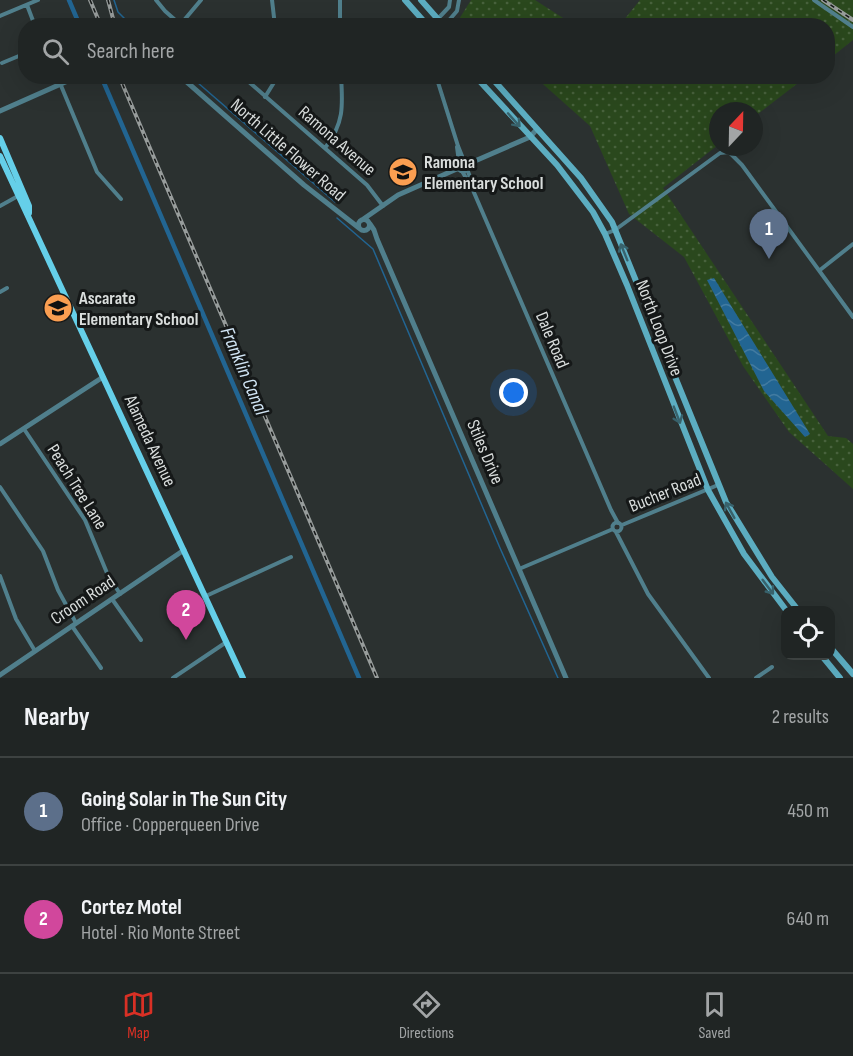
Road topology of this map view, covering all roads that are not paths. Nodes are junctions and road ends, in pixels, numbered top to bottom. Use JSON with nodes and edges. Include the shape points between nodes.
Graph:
{"nodes":[{"id":1,"x":39,"y":0,"type":"edge"},
{"id":2,"x":156,"y":0,"type":"edge"},
{"id":3,"x":201,"y":0,"type":"edge"},
{"id":4,"x":272,"y":0,"type":"edge"},
{"id":5,"x":340,"y":0,"type":"edge"},
{"id":6,"x":405,"y":0,"type":"edge"},
{"id":7,"x":421,"y":0,"type":"edge"},
{"id":8,"x":450,"y":0,"type":"edge"},
{"id":9,"x":459,"y":0,"type":"edge"},
{"id":10,"x":814,"y":0,"type":"edge"},
{"id":11,"x":27,"y":5,"type":"junction"},
{"id":12,"x":0,"y":16,"type":"edge"},
{"id":13,"x":32,"y":18,"type":"edge"},
{"id":14,"x":173,"y":18,"type":"edge"},
{"id":15,"x":187,"y":18,"type":"edge"},
{"id":16,"x":274,"y":18,"type":"edge"},
{"id":17,"x":340,"y":18,"type":"edge"},
{"id":18,"x":422,"y":18,"type":"edge"},
{"id":19,"x":437,"y":18,"type":"edge"},
{"id":20,"x":439,"y":18,"type":"edge"},
{"id":21,"x":451,"y":18,"type":"edge"},
{"id":22,"x":853,"y":27,"type":"edge"},
{"id":23,"x":18,"y":56,"type":"edge"},
{"id":24,"x":2,"y":63,"type":"dead end"},
{"id":25,"x":189,"y":84,"type":"edge"},
{"id":26,"x":251,"y":84,"type":"edge"},
{"id":27,"x":273,"y":84,"type":"edge"},
{"id":28,"x":341,"y":84,"type":"edge"},
{"id":29,"x":439,"y":84,"type":"edge"},
{"id":30,"x":482,"y":84,"type":"edge"},
{"id":31,"x":497,"y":84,"type":"edge"},
{"id":32,"x":60,"y":85,"type":"joint"},
{"id":33,"x":265,"y":97,"type":"junction"},
{"id":34,"x":0,"y":111,"type":"edge"},
{"id":35,"x":537,"y":129,"type":"junction"},
{"id":36,"x":530,"y":137,"type":"junction"},
{"id":37,"x":0,"y":138,"type":"edge"},
{"id":38,"x":325,"y":148,"type":"junction"},
{"id":39,"x":0,"y":156,"type":"edge"},
{"id":40,"x":463,"y":166,"type":"junction"},
{"id":41,"x":18,"y":196,"type":"junction"},
{"id":42,"x":122,"y":200,"type":"dead end"},
{"id":43,"x":0,"y":206,"type":"edge"},
{"id":44,"x":383,"y":206,"type":"junction"},
{"id":45,"x":30,"y":217,"type":"junction"},
{"id":46,"x":351,"y":222,"type":"junction"},
{"id":47,"x":365,"y":222,"type":"junction"},
{"id":48,"x":361,"y":230,"type":"junction"},
{"id":49,"x":615,"y":230,"type":"junction"},
{"id":50,"x":605,"y":234,"type":"junction"},
{"id":51,"x":377,"y":238,"type":"junction"},
{"id":52,"x":853,"y":244,"type":"edge"},
{"id":53,"x":820,"y":270,"type":"junction"},
{"id":54,"x":7,"y":288,"type":"dead end"},
{"id":55,"x":0,"y":292,"type":"edge"},
{"id":56,"x":853,"y":317,"type":"edge"},
{"id":57,"x":666,"y":358,"type":"junction"},
{"id":58,"x":657,"y":362,"type":"junction"},
{"id":59,"x":103,"y":377,"type":"junction"},
{"id":60,"x":24,"y":429,"type":"junction"},
{"id":61,"x":0,"y":444,"type":"edge"},
{"id":62,"x":718,"y":485,"type":"junction"},
{"id":63,"x":0,"y":487,"type":"edge"},
{"id":64,"x":708,"y":490,"type":"junction"},
{"id":65,"x":617,"y":527,"type":"junction"},
{"id":66,"x":184,"y":550,"type":"junction"},
{"id":67,"x":291,"y":557,"type":"dead end"},
{"id":68,"x":519,"y":569,"type":"junction"},
{"id":69,"x":0,"y":576,"type":"edge"},
{"id":70,"x":120,"y":594,"type":"junction"},
{"id":71,"x":205,"y":596,"type":"junction"},
{"id":72,"x":112,"y":599,"type":"junction"},
{"id":73,"x":789,"y":599,"type":"junction"},
{"id":74,"x":783,"y":606,"type":"edge"},
{"id":75,"x":785,"y":606,"type":"edge"},
{"id":76,"x":795,"y":606,"type":"edge"},
{"id":77,"x":74,"y":625,"type":"junction"},
{"id":78,"x":141,"y":640,"type":"dead end"},
{"id":79,"x":225,"y":642,"type":"junction"},
{"id":80,"x":35,"y":651,"type":"junction"},
{"id":81,"x":835,"y":652,"type":"edge"},
{"id":82,"x":825,"y":660,"type":"edge"},
{"id":83,"x":772,"y":667,"type":"dead end"},
{"id":84,"x":101,"y":668,"type":"dead end"},
{"id":85,"x":853,"y":674,"type":"edge"},
{"id":86,"x":0,"y":675,"type":"edge"},
{"id":87,"x":173,"y":678,"type":"edge"},
{"id":88,"x":243,"y":678,"type":"edge"},
{"id":89,"x":566,"y":678,"type":"edge"},
{"id":90,"x":709,"y":678,"type":"edge"},
{"id":91,"x":756,"y":678,"type":"edge"},
{"id":92,"x":840,"y":678,"type":"edge"}],
"edges":[{"from":1,"to":11,"type":"street"},
{"from":2,"to":14,"type":"street"},
{"from":3,"to":15,"type":"street"},
{"from":4,"to":16,"type":"street"},
{"from":5,"to":17,"type":"street"},
{"from":6,"to":18,"type":"main road"},
{"from":7,"to":19,"type":"main road"},
{"from":8,"to":20,"type":"street"},
{"from":9,"to":21,"type":"street"},
{"from":10,"to":22,"type":"street"},
{"from":11,"to":12,"type":"street"},
{"from":11,"to":13,"type":"street"},
{"from":23,"to":24,"type":"street"},
{"from":25,"to":46,"type":"street","name":"North Little Flower Road"},
{"from":26,"to":33,"type":"street","name":"Ramona Avenue"},
{"from":27,"to":33,"type":"street"},
{"from":28,"to":38,"type":"street","via":[[341,117]]},
{"from":29,"to":40,"type":"street","name":"Dale Road"},
{"from":30,"to":36,"type":"main road","name":"North Loop Drive","one_way":true},
{"from":31,"to":35,"type":"main road","name":"North Loop Drive"},
{"from":32,"to":34,"type":"street"},
{"from":32,"to":42,"type":"street","via":[[97,172]]},
{"from":33,"to":38,"type":"street","name":"Ramona Avenue"},
{"from":35,"to":36,"type":"street"},
{"from":35,"to":49,"type":"main road","name":"North Loop Drive","via":[[581,178]]},
{"from":36,"to":40,"type":"street"},
{"from":36,"to":50,"type":"main road","name":"North Loop Drive","via":[[581,195]]},
{"from":37,"to":45,"type":"main road","name":"Alameda Avenue"},
{"from":38,"to":44,"type":"street","name":"Ramona Avenue","via":[[367,185]]},
{"from":39,"to":41,"type":"main road","name":"Alameda Avenue"},
{"from":40,"to":44,"type":"street","via":[[398,195]]},
{"from":40,"to":65,"type":"street","name":"Dale Road"},
{"from":41,"to":43,"type":"street"},
{"from":41,"to":45,"type":"main road","name":"Alameda Avenue"},
{"from":44,"to":47,"type":"street","via":[[368,214]]},
{"from":45,"to":59,"type":"main road","name":"Alameda Avenue"},
{"from":46,"to":47,"type":"street","name":"North Little Flower Road"},
{"from":46,"to":48,"type":"street","name":"North Little Flower Road"},
{"from":47,"to":48,"type":"street","via":[[359,224]]},
{"from":47,"to":48,"type":"street","via":[[369,229]]},
{"from":47,"to":51,"type":"street","name":"Stiles Drive"},
{"from":48,"to":51,"type":"street"},
{"from":49,"to":50,"type":"street"},
{"from":49,"to":53,"type":"street","via":[[710,159],[729,152]]},
{"from":57,"to":49,"type":"main road","name":"North Loop Drive","one_way":true},
{"from":50,"to":58,"type":"main road","name":"North Loop Drive"},
{"from":51,"to":68,"type":"street","name":"Stiles Drive"},
{"from":52,"to":53,"type":"street"},
{"from":53,"to":56,"type":"street"},
{"from":54,"to":55,"type":"street"},
{"from":57,"to":58,"type":"main road"},
{"from":57,"to":62,"type":"main road","name":"North Loop Drive"},
{"from":58,"to":64,"type":"main road","name":"North Loop Drive","one_way":true},
{"from":59,"to":60,"type":"street"},
{"from":59,"to":66,"type":"main road","name":"Alameda Avenue"},
{"from":60,"to":61,"type":"street"},
{"from":60,"to":70,"type":"street","name":"Peach Tree Lane","via":[[85,520]]},
{"from":62,"to":64,"type":"street","name":"Bucher Road"},
{"from":73,"to":62,"type":"main road","name":"North Loop Drive","one_way":true,"via":[[749,542]]},
{"from":63,"to":77,"type":"street","via":[[44,551]]},
{"from":64,"to":65,"type":"street","name":"Bucher Road"},
{"from":64,"to":74,"type":"main road","name":"North Loop Drive","one_way":true,"via":[[744,554]]},
{"from":65,"to":68,"type":"street","name":"Bucher Road"},
{"from":65,"to":90,"type":"street","name":"Dale Road","via":[[651,599]]},
{"from":66,"to":70,"type":"street","name":"Croom Road"},
{"from":66,"to":71,"type":"main road","name":"Alameda Avenue"},
{"from":67,"to":71,"type":"street"},
{"from":68,"to":89,"type":"street","name":"Stiles Drive"},
{"from":69,"to":80,"type":"street","via":[[16,619]]},
{"from":70,"to":72,"type":"street","name":"Croom Road"},
{"from":71,"to":79,"type":"main road","name":"Alameda Avenue"},
{"from":72,"to":77,"type":"street","name":"Croom Road"},
{"from":72,"to":78,"type":"street"},
{"from":73,"to":75,"type":"main road"},
{"from":73,"to":76,"type":"main road","name":"North Loop Drive"},
{"from":77,"to":80,"type":"street","name":"Croom Road"},
{"from":77,"to":84,"type":"street"},
{"from":79,"to":87,"type":"street"},
{"from":79,"to":88,"type":"main road","name":"Alameda Avenue"},
{"from":80,"to":86,"type":"street","name":"Croom Road"},
{"from":81,"to":85,"type":"main road"},
{"from":82,"to":92,"type":"main road"},
{"from":83,"to":91,"type":"street"}]}
